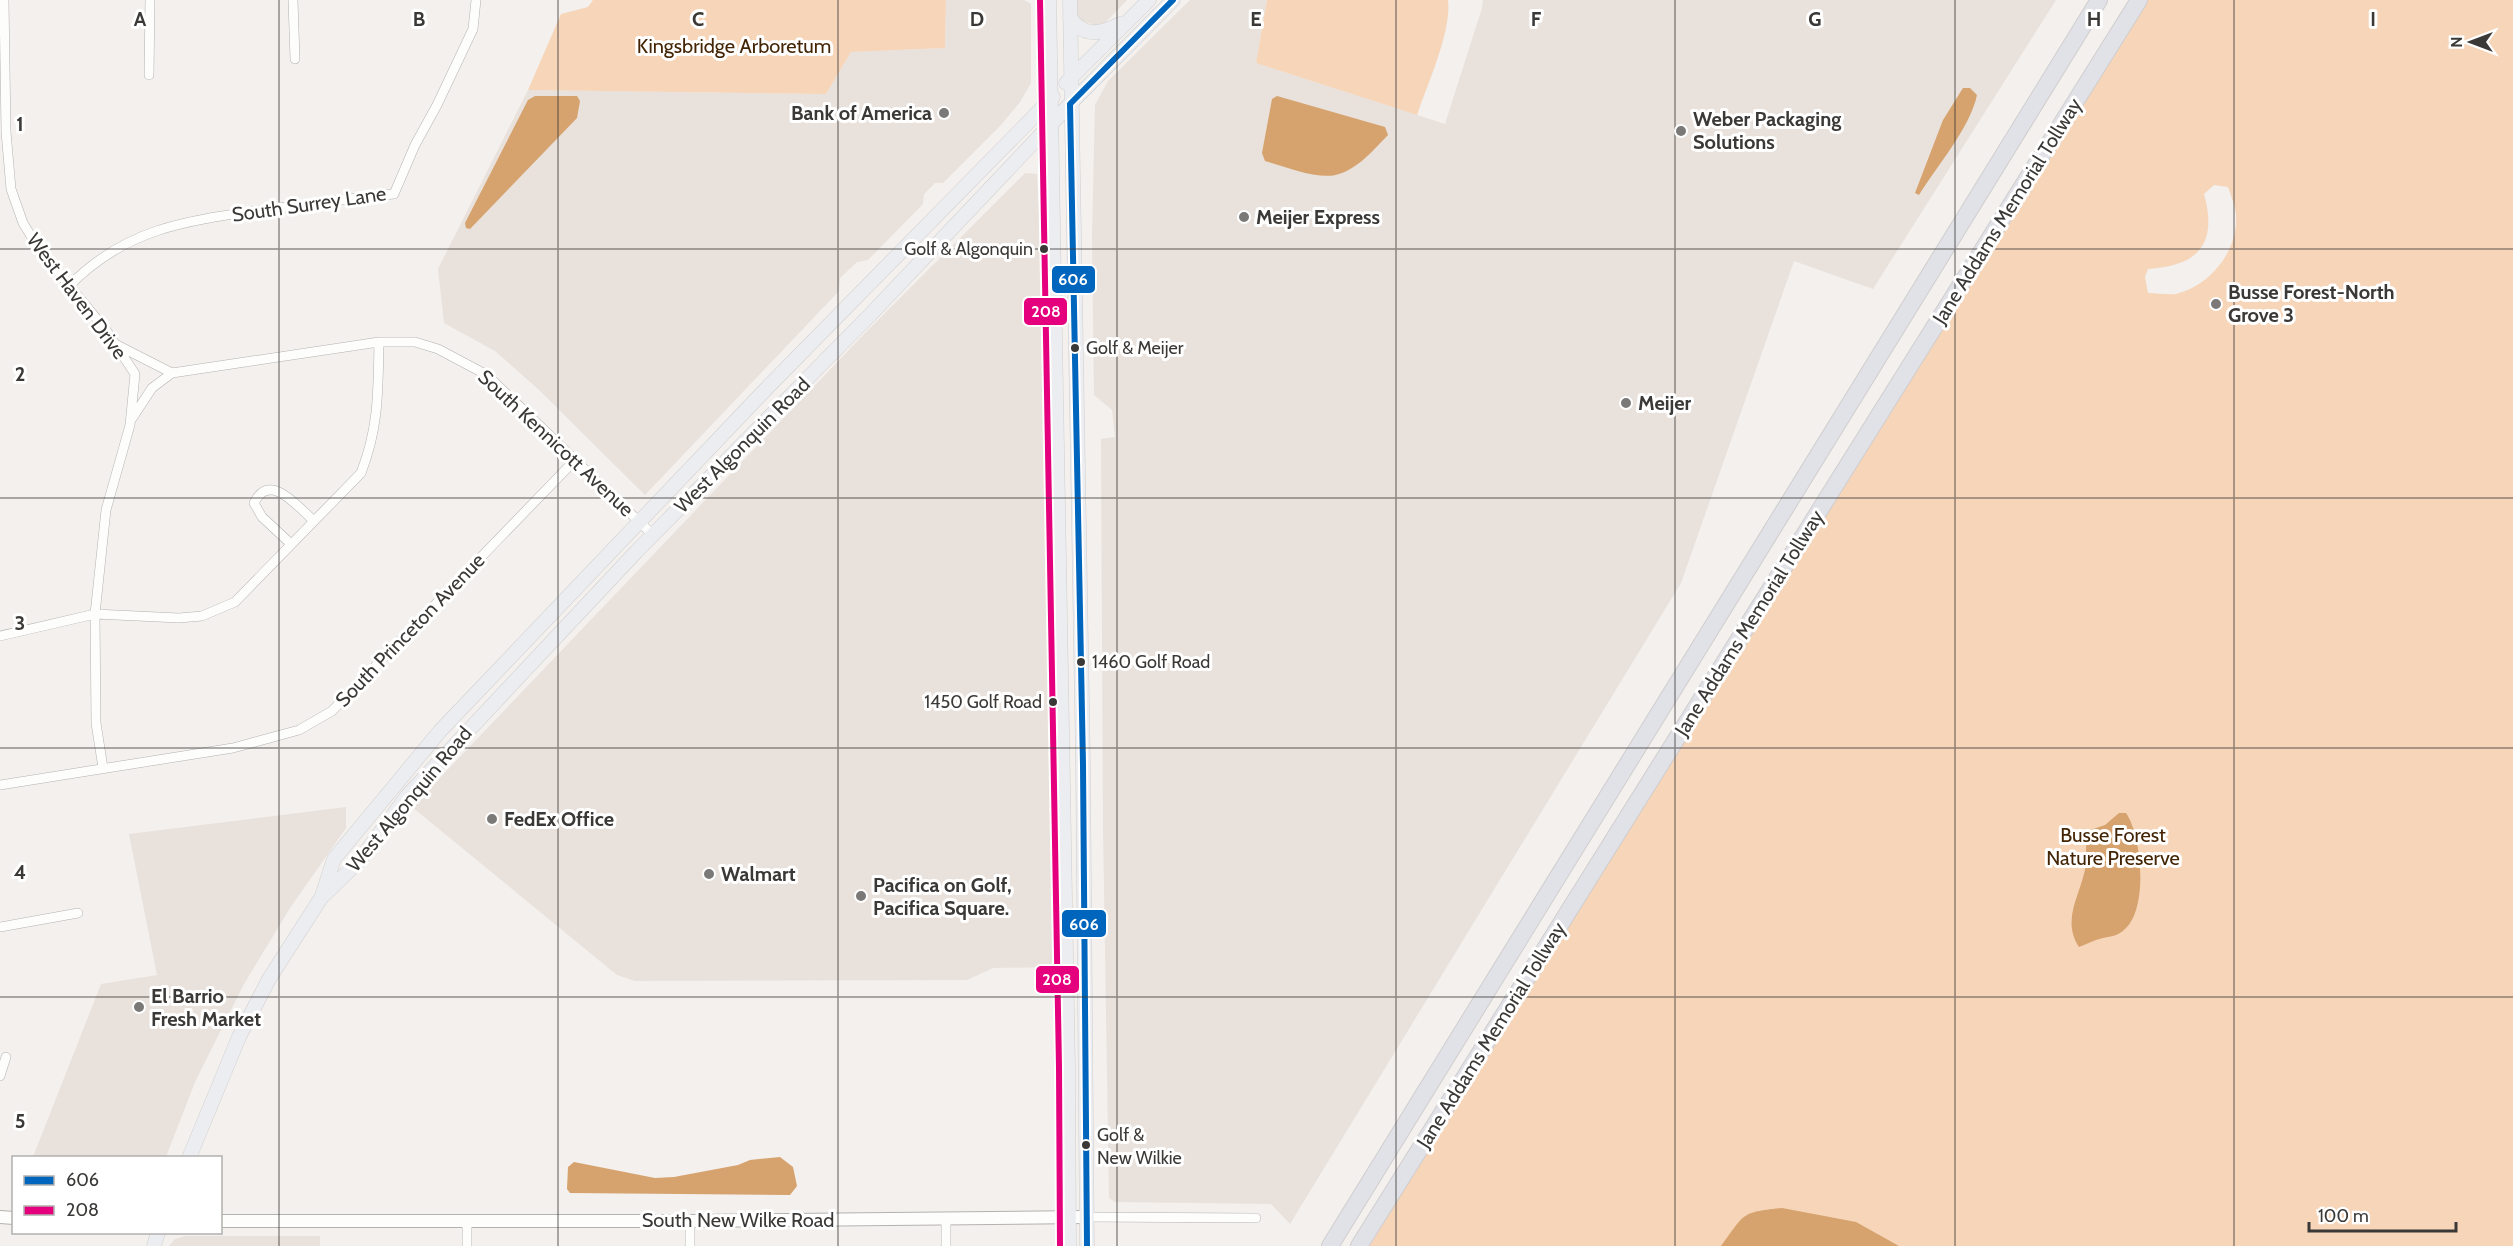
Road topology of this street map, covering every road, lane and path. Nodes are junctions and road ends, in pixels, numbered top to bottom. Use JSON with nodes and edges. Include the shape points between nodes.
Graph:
{"nodes":[{"id":1,"x":4,"y":0,"type":"edge"},
{"id":2,"x":150,"y":0,"type":"edge"},
{"id":3,"x":293,"y":0,"type":"edge"},
{"id":4,"x":476,"y":0,"type":"edge"},
{"id":5,"x":1049,"y":0,"type":"edge"},
{"id":6,"x":1070,"y":0,"type":"edge"},
{"id":7,"x":1149,"y":0,"type":"edge"},
{"id":8,"x":1173,"y":0,"type":"edge"},
{"id":9,"x":2099,"y":0,"type":"edge"},
{"id":10,"x":2139,"y":0,"type":"edge"},
{"id":11,"x":1070,"y":18,"type":"junction"},
{"id":12,"x":1130,"y":20,"type":"junction"},
{"id":13,"x":295,"y":59,"type":"dead end"},
{"id":14,"x":149,"y":75,"type":"dead end"},
{"id":15,"x":1070,"y":79,"type":"junction"},
{"id":16,"x":1049,"y":100,"type":"junction"},
{"id":17,"x":1070,"y":104,"type":"junction"},
{"id":18,"x":1050,"y":125,"type":"junction"},
{"id":19,"x":69,"y":286,"type":"junction"},
{"id":20,"x":379,"y":342,"type":"junction"},
{"id":21,"x":115,"y":344,"type":"junction"},
{"id":22,"x":172,"y":373,"type":"junction"},
{"id":23,"x":130,"y":422,"type":"junction"},
{"id":24,"x":576,"y":459,"type":"junction"},
{"id":25,"x":314,"y":521,"type":"junction"},
{"id":26,"x":640,"y":521,"type":"junction"},
{"id":27,"x":652,"y":535,"type":"junction"},
{"id":28,"x":291,"y":544,"type":"junction"},
{"id":29,"x":95,"y":614,"type":"junction"},
{"id":30,"x":0,"y":636,"type":"edge"},
{"id":31,"x":103,"y":768,"type":"junction"},
{"id":32,"x":0,"y":785,"type":"edge"},
{"id":33,"x":321,"y":898,"type":"junction"},
{"id":34,"x":78,"y":914,"type":"dead end"},
{"id":35,"x":0,"y":927,"type":"edge"},
{"id":36,"x":6,"y":1057,"type":"dead end"},
{"id":37,"x":0,"y":1076,"type":"edge"},
{"id":38,"x":190,"y":1156,"type":"edge"},
{"id":39,"x":1068,"y":1217,"type":"junction"},
{"id":40,"x":1087,"y":1217,"type":"junction"},
{"id":41,"x":946,"y":1218,"type":"junction"},
{"id":42,"x":1256,"y":1218,"type":"dead end"},
{"id":43,"x":468,"y":1220,"type":"junction"},
{"id":44,"x":222,"y":1221,"type":"edge"},
{"id":45,"x":690,"y":1221,"type":"junction"},
{"id":46,"x":467,"y":1246,"type":"edge"},
{"id":47,"x":690,"y":1246,"type":"edge"},
{"id":48,"x":946,"y":1246,"type":"edge"},
{"id":49,"x":1069,"y":1246,"type":"edge"},
{"id":50,"x":1088,"y":1246,"type":"edge"},
{"id":51,"x":1330,"y":1246,"type":"edge"},
{"id":52,"x":1359,"y":1246,"type":"edge"}],
"edges":[{"from":1,"to":19,"type":"street","name":"West Haven Drive","via":[[11,189],[23,223]]},
{"from":2,"to":14,"type":"street"},
{"from":3,"to":13,"type":"street"},
{"from":4,"to":19,"type":"street","name":"South Surrey Lane","via":[[473,29],[394,194],[189,220],[117,247],[89,265]]},
{"from":5,"to":16,"type":"main road"},
{"from":6,"to":11,"type":"main road"},
{"from":7,"to":12,"type":"main road","name":"West Algonquin Road"},
{"from":8,"to":17,"type":"main road","name":"West Algonquin Road"},
{"from":9,"to":51,"type":"highway","name":"Jane Addams Memorial Tollway"},
{"from":10,"to":52,"type":"highway","name":"Jane Addams Memorial Tollway"},
{"from":11,"to":12,"type":"main road","via":[[1091,34]]},
{"from":11,"to":15,"type":"main road"},
{"from":12,"to":15,"type":"main road","name":"West Algonquin Road"},
{"from":15,"to":16,"type":"main road","name":"West Algonquin Road"},
{"from":15,"to":17,"type":"main road"},
{"from":16,"to":18,"type":"main road"},
{"from":16,"to":26,"type":"main road","name":"West Algonquin Road"},
{"from":17,"to":18,"type":"main road","name":"West Algonquin Road"},
{"from":17,"to":40,"type":"main road","via":[[1083,742]]},
{"from":18,"to":27,"type":"main road","name":"West Algonquin Road","via":[[870,315]]},
{"from":18,"to":39,"type":"main road"},
{"from":19,"to":21,"type":"street","name":"West Haven Drive"},
{"from":20,"to":22,"type":"street","name":"South Kennicott Avenue"},
{"from":20,"to":24,"type":"street","name":"South Kennicott Avenue","via":[[415,342],[438,349],[487,375]]},
{"from":20,"to":25,"type":"street","via":[[377,408],[371,447],[361,473]]},
{"from":21,"to":22,"type":"street"},
{"from":21,"to":23,"type":"street","name":"West Haven Drive","via":[[135,374]]},
{"from":22,"to":23,"type":"street","via":[[152,388]]},
{"from":23,"to":29,"type":"street","name":"West Haven Drive","via":[[106,510]]},
{"from":24,"to":26,"type":"street","name":"South Kennicott Avenue"},
{"from":24,"to":31,"type":"street","name":"South Princeton Avenue","via":[[332,711],[299,730],[233,748]]},
{"from":25,"to":28,"type":"street"},
{"from":25,"to":28,"type":"street","via":[[278,490],[259,493],[254,503],[262,517]]},
{"from":26,"to":27,"type":"street","name":"South Kennicott Avenue"},
{"from":26,"to":33,"type":"main road","name":"West Algonquin Road","via":[[393,784],[334,859]]},
{"from":27,"to":33,"type":"main road","name":"West Algonquin Road","via":[[407,796],[360,860]]},
{"from":28,"to":29,"type":"street","via":[[235,602],[202,616]]},
{"from":29,"to":30,"type":"street"},
{"from":29,"to":31,"type":"street","name":"West Haven Drive","via":[[96,723]]},
{"from":31,"to":32,"type":"street","name":"South Princeton Avenue"},
{"from":33,"to":38,"type":"main road","name":"West Algonquin Road","via":[[269,979],[243,1030]]},
{"from":34,"to":35,"type":"street"},
{"from":36,"to":37,"type":"street"},
{"from":39,"to":40,"type":"main road","name":"South New Wilke Road"},
{"from":39,"to":41,"type":"main road","name":"South New Wilke Road"},
{"from":39,"to":49,"type":"main road"},
{"from":40,"to":42,"type":"street","name":"South New Wilke Road"},
{"from":40,"to":50,"type":"main road"},
{"from":41,"to":45,"type":"main road","name":"South New Wilke Road"},
{"from":41,"to":48,"type":"street"},
{"from":43,"to":44,"type":"main road","name":"South New Wilke Road"},
{"from":43,"to":45,"type":"main road","name":"South New Wilke Road"},
{"from":43,"to":46,"type":"street"},
{"from":45,"to":47,"type":"street"}]}
